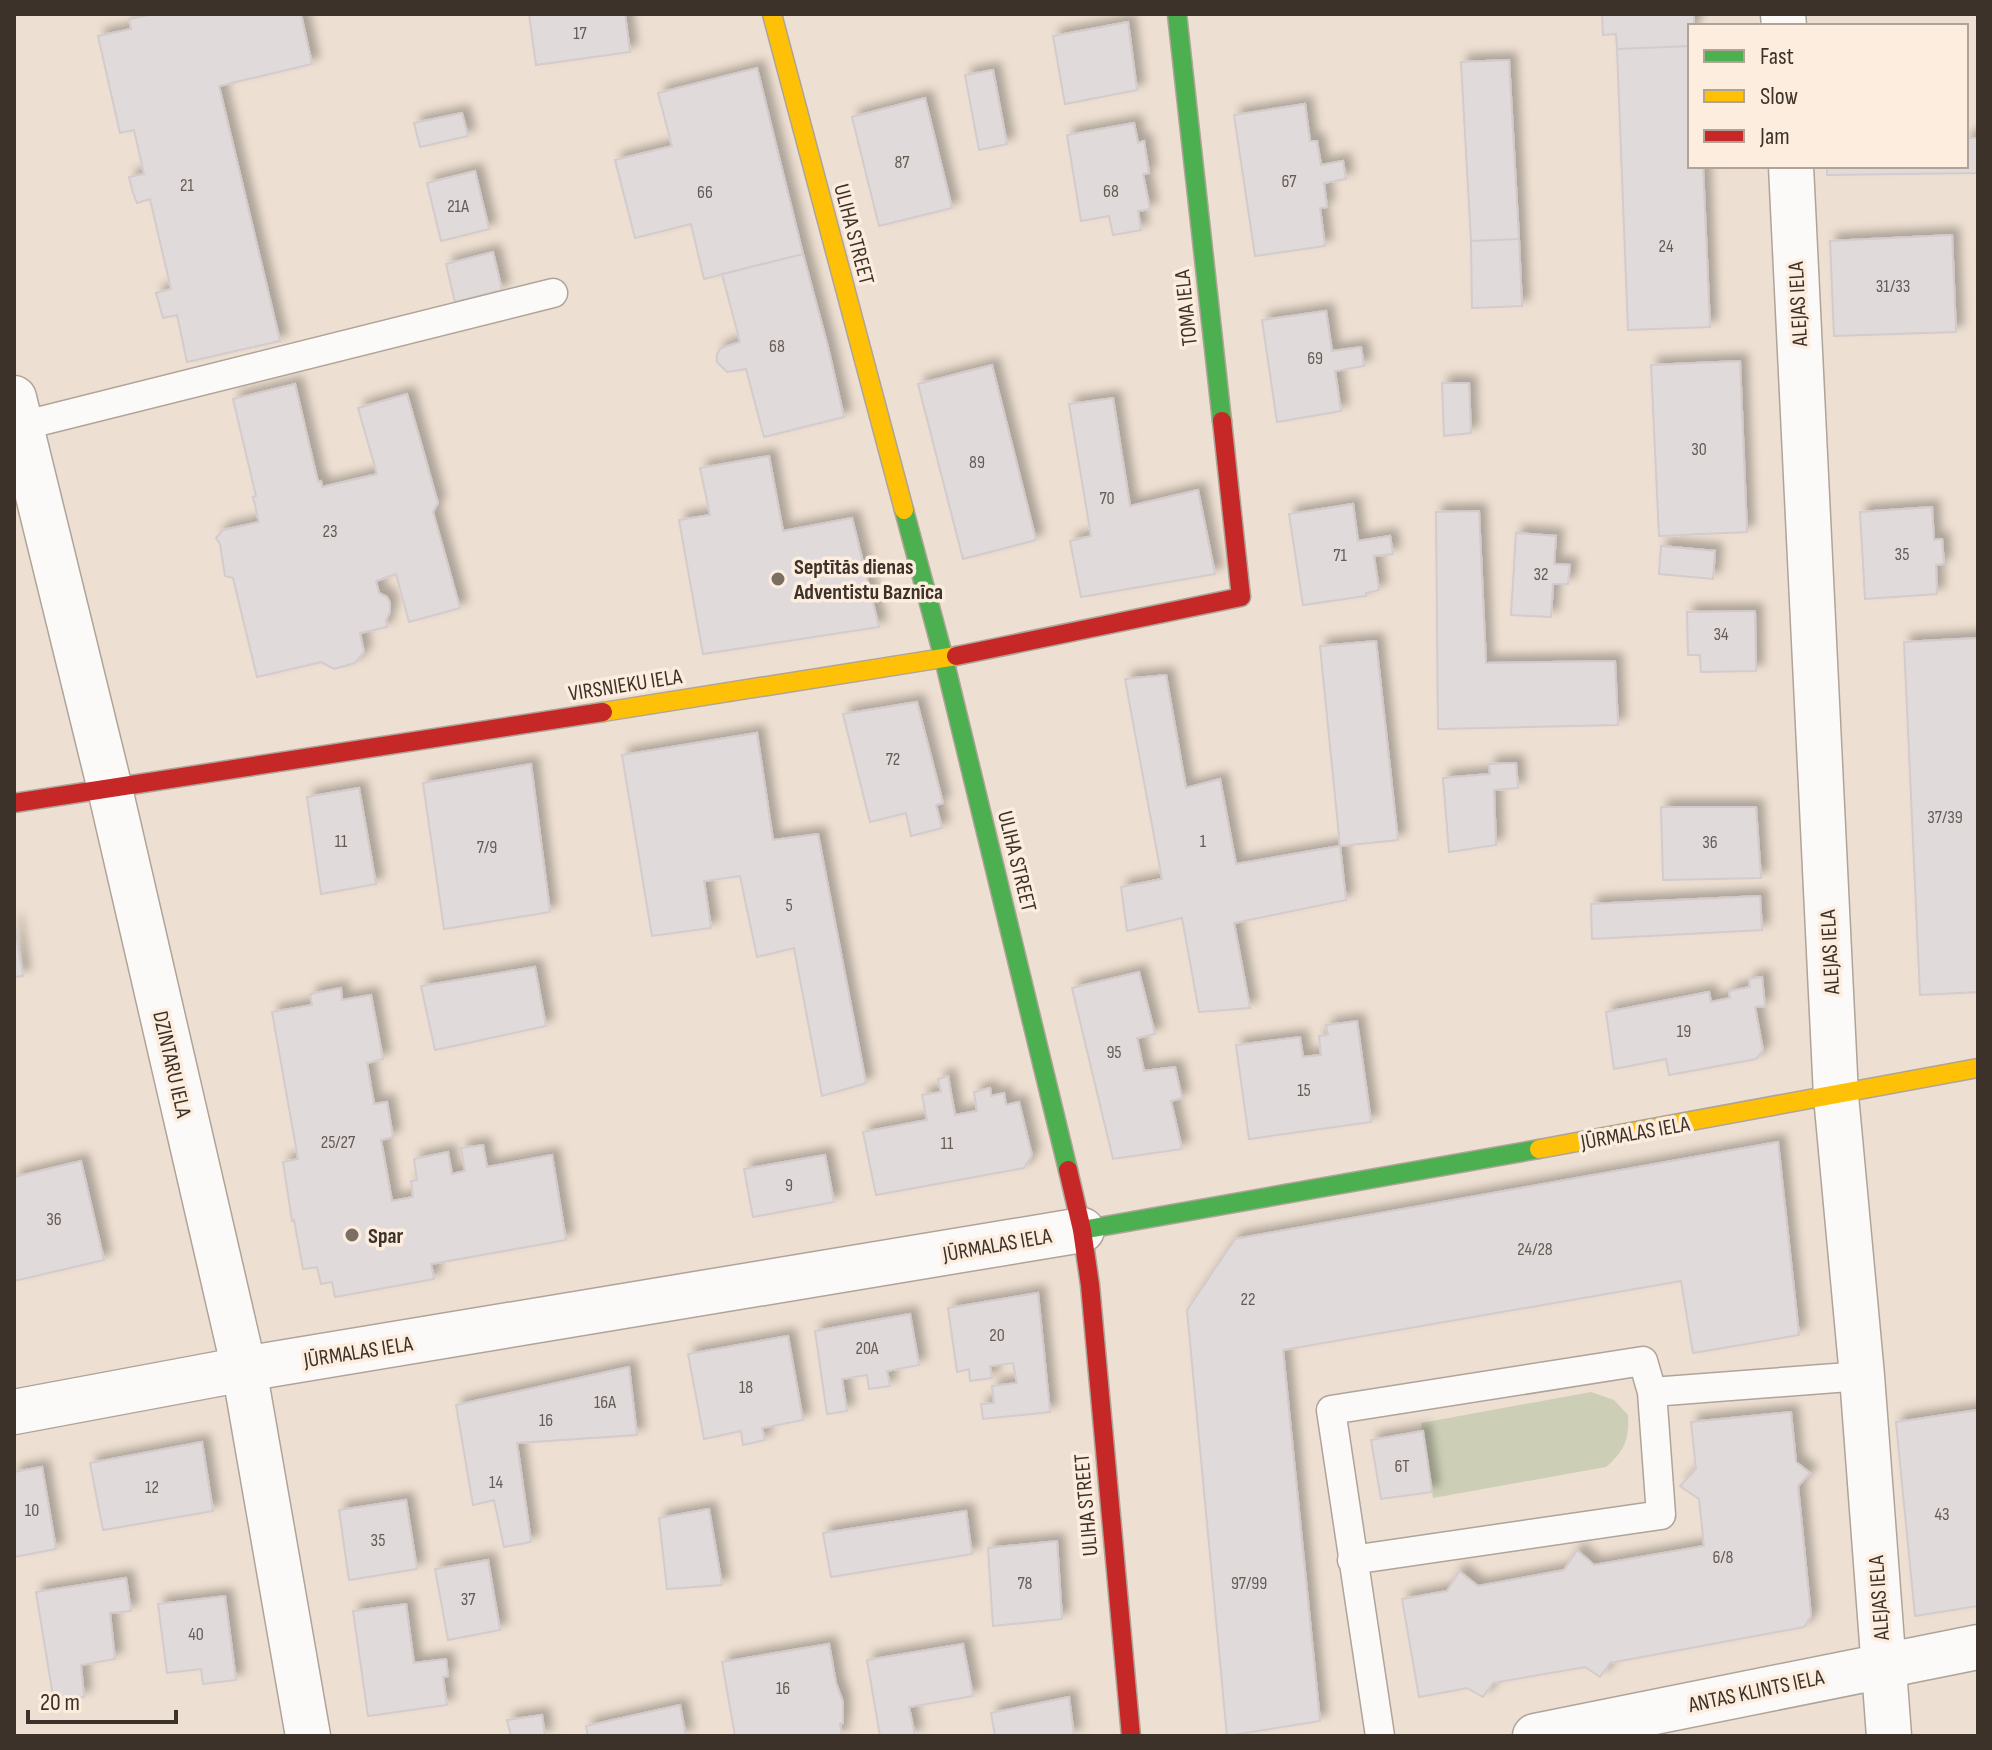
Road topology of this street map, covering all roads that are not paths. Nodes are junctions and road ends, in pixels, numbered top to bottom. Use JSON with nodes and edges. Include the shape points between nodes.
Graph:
{"nodes":[{"id":1,"x":772,"y":14,"type":"edge"},
{"id":2,"x":1177,"y":14,"type":"edge"},
{"id":3,"x":1791,"y":168,"type":"edge"},
{"id":4,"x":553,"y":293,"type":"dead end"},
{"id":5,"x":18,"y":412,"type":"edge"},
{"id":6,"x":1241,"y":597,"type":"joint"},
{"id":7,"x":944,"y":659,"type":"junction"},
{"id":8,"x":110,"y":789,"type":"junction"},
{"id":9,"x":14,"y":803,"type":"edge"},
{"id":10,"x":1978,"y":1068,"type":"edge"},
{"id":11,"x":1836,"y":1096,"type":"junction"},
{"id":12,"x":1082,"y":1230,"type":"junction"},
{"id":13,"x":244,"y":1369,"type":"junction"},
{"id":14,"x":1862,"y":1376,"type":"junction"},
{"id":15,"x":1652,"y":1392,"type":"junction"},
{"id":16,"x":14,"y":1412,"type":"edge"},
{"id":17,"x":1352,"y":1560,"type":"junction"},
{"id":18,"x":1978,"y":1647,"type":"edge"},
{"id":19,"x":1883,"y":1664,"type":"junction"},
{"id":20,"x":308,"y":1736,"type":"edge"},
{"id":21,"x":1131,"y":1736,"type":"edge"},
{"id":22,"x":1380,"y":1736,"type":"edge"},
{"id":23,"x":1535,"y":1736,"type":"edge"},
{"id":24,"x":1889,"y":1736,"type":"edge"}],
"edges":[{"from":1,"to":7,"type":"street","name":"ULIHA STREET"},
{"from":2,"to":6,"type":"street","name":"TOMA IELA"},
{"from":3,"to":11,"type":"street","name":"ALEJAS IELA"},
{"from":4,"to":5,"type":"lane"},
{"from":5,"to":8,"type":"street","name":"DZINTARU IELA"},
{"from":6,"to":7,"type":"street","name":"VIRSNIEKU IELA"},
{"from":7,"to":8,"type":"street","name":"VIRSNIEKU IELA"},
{"from":7,"to":12,"type":"street","name":"ULIHA STREET"},
{"from":8,"to":9,"type":"street","name":"VIRSNIEKU IELA"},
{"from":8,"to":13,"type":"street","name":"DZINTARU IELA"},
{"from":10,"to":11,"type":"street","name":"JŪRMALAS IELA"},
{"from":11,"to":12,"type":"street","name":"JŪRMALAS IELA"},
{"from":11,"to":14,"type":"street","name":"ALEJAS IELA"},
{"from":12,"to":13,"type":"street","name":"JŪRMALAS IELA"},
{"from":12,"to":21,"type":"street","name":"ULIHA STREET"},
{"from":13,"to":16,"type":"street","name":"JŪRMALAS IELA"},
{"from":13,"to":20,"type":"street","name":"DZINTARU IELA"},
{"from":14,"to":15,"type":"lane"},
{"from":14,"to":19,"type":"street","name":"ALEJAS IELA"},
{"from":15,"to":17,"type":"lane","via":[[1661,1515]]},
{"from":15,"to":17,"type":"lane","via":[[1643,1361],[1331,1410]]},
{"from":17,"to":22,"type":"lane"},
{"from":18,"to":19,"type":"street","name":"ANTAS KLINTS IELA"},
{"from":19,"to":23,"type":"street","name":"ANTAS KLINTS IELA"},
{"from":19,"to":24,"type":"street","name":"ALEJAS IELA"}]}
